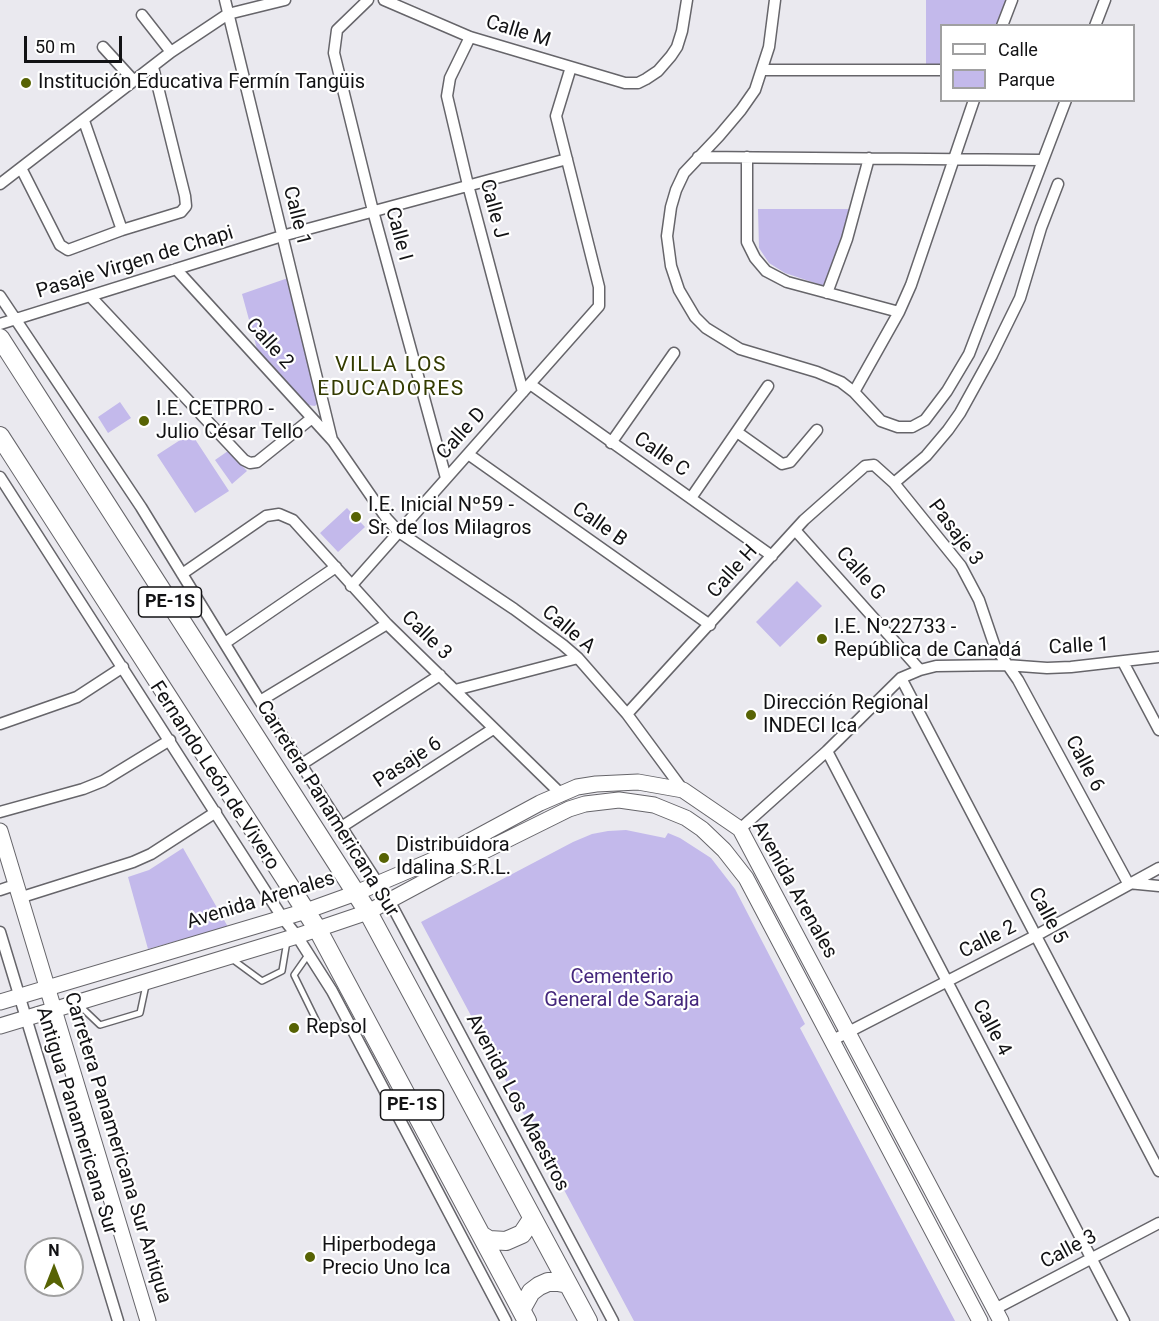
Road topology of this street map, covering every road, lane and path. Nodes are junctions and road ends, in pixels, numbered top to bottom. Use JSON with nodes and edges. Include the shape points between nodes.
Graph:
{"nodes":[{"id":1,"x":225,"y":0,"type":"edge"},
{"id":2,"x":285,"y":0,"type":"edge"},
{"id":3,"x":384,"y":0,"type":"edge"},
{"id":4,"x":687,"y":0,"type":"edge"},
{"id":5,"x":775,"y":0,"type":"edge"},
{"id":6,"x":1012,"y":0,"type":"edge"},
{"id":7,"x":1105,"y":0,"type":"edge"},
{"id":8,"x":363,"y":2,"type":"edge"},
{"id":9,"x":228,"y":14,"type":"junction"},
{"id":10,"x":142,"y":15,"type":"dead end"},
{"id":11,"x":1003,"y":24,"type":"edge"},
{"id":12,"x":1096,"y":24,"type":"edge"},
{"id":13,"x":470,"y":37,"type":"junction"},
{"id":14,"x":103,"y":47,"type":"dead end"},
{"id":15,"x":171,"y":52,"type":"junction"},
{"id":16,"x":153,"y":67,"type":"junction"},
{"id":17,"x":571,"y":67,"type":"junction"},
{"id":18,"x":763,"y":70,"type":"junction"},
{"id":19,"x":940,"y":70,"type":"edge"},
{"id":20,"x":134,"y":81,"type":"junction"},
{"id":21,"x":973,"y":102,"type":"edge"},
{"id":22,"x":1065,"y":102,"type":"edge"},
{"id":23,"x":84,"y":121,"type":"junction"},
{"id":24,"x":698,"y":157,"type":"junction"},
{"id":25,"x":747,"y":157,"type":"junction"},
{"id":26,"x":869,"y":158,"type":"junction"},
{"id":27,"x":567,"y":159,"type":"junction"},
{"id":28,"x":953,"y":159,"type":"junction"},
{"id":29,"x":1042,"y":160,"type":"junction"},
{"id":30,"x":21,"y":168,"type":"junction"},
{"id":31,"x":0,"y":184,"type":"edge"},
{"id":32,"x":1058,"y":184,"type":"dead end"},
{"id":33,"x":468,"y":185,"type":"junction"},
{"id":34,"x":373,"y":211,"type":"junction"},
{"id":35,"x":122,"y":230,"type":"junction"},
{"id":36,"x":282,"y":236,"type":"junction"},
{"id":37,"x":176,"y":269,"type":"junction"},
{"id":38,"x":827,"y":293,"type":"junction"},
{"id":39,"x":0,"y":296,"type":"edge"},
{"id":40,"x":90,"y":296,"type":"junction"},
{"id":41,"x":899,"y":312,"type":"junction"},
{"id":42,"x":15,"y":320,"type":"junction"},
{"id":43,"x":0,"y":324,"type":"edge"},
{"id":44,"x":0,"y":338,"type":"edge"},
{"id":45,"x":674,"y":353,"type":"dead end"},
{"id":46,"x":768,"y":386,"type":"dead end"},
{"id":47,"x":527,"y":388,"type":"junction"},
{"id":48,"x":854,"y":392,"type":"junction"},
{"id":49,"x":312,"y":418,"type":"junction"},
{"id":50,"x":817,"y":430,"type":"dead end"},
{"id":51,"x":737,"y":432,"type":"junction"},
{"id":52,"x":0,"y":436,"type":"edge"},
{"id":53,"x":333,"y":441,"type":"junction"},
{"id":54,"x":611,"y":443,"type":"junction"},
{"id":55,"x":468,"y":454,"type":"junction"},
{"id":56,"x":874,"y":465,"type":"joint"},
{"id":57,"x":0,"y":477,"type":"edge"},
{"id":58,"x":446,"y":478,"type":"junction"},
{"id":59,"x":894,"y":483,"type":"junction"},
{"id":60,"x":691,"y":498,"type":"junction"},
{"id":61,"x":795,"y":530,"type":"junction"},
{"id":62,"x":399,"y":532,"type":"junction"},
{"id":63,"x":772,"y":556,"type":"junction"},
{"id":64,"x":336,"y":567,"type":"junction"},
{"id":65,"x":182,"y":574,"type":"junction"},
{"id":66,"x":351,"y":586,"type":"junction"},
{"id":67,"x":387,"y":624,"type":"junction"},
{"id":68,"x":710,"y":626,"type":"junction"},
{"id":69,"x":225,"y":643,"type":"junction"},
{"id":70,"x":1159,"y":657,"type":"edge"},
{"id":71,"x":578,"y":658,"type":"junction"},
{"id":72,"x":1123,"y":662,"type":"junction"},
{"id":73,"x":1006,"y":665,"type":"junction"},
{"id":74,"x":123,"y":667,"type":"junction"},
{"id":75,"x":920,"y":670,"type":"junction"},
{"id":76,"x":440,"y":675,"type":"junction"},
{"id":77,"x":901,"y":678,"type":"junction"},
{"id":78,"x":455,"y":690,"type":"junction"},
{"id":79,"x":261,"y":701,"type":"junction"},
{"id":80,"x":627,"y":714,"type":"junction"},
{"id":81,"x":0,"y":724,"type":"edge"},
{"id":82,"x":493,"y":729,"type":"junction"},
{"id":83,"x":1159,"y":730,"type":"edge"},
{"id":84,"x":170,"y":740,"type":"junction"},
{"id":85,"x":827,"y":751,"type":"junction"},
{"id":86,"x":302,"y":764,"type":"junction"},
{"id":87,"x":683,"y":790,"type":"junction"},
{"id":88,"x":560,"y":793,"type":"junction"},
{"id":89,"x":0,"y":812,"type":"edge"},
{"id":90,"x":216,"y":812,"type":"junction"},
{"id":91,"x":343,"y":826,"type":"junction"},
{"id":92,"x":740,"y":830,"type":"junction"},
{"id":93,"x":0,"y":831,"type":"edge"},
{"id":94,"x":1159,"y":868,"type":"edge"},
{"id":95,"x":1128,"y":883,"type":"junction"},
{"id":96,"x":379,"y":884,"type":"junction"},
{"id":97,"x":1159,"y":886,"type":"edge"},
{"id":98,"x":0,"y":890,"type":"edge"},
{"id":99,"x":17,"y":891,"type":"junction"},
{"id":100,"x":356,"y":893,"type":"junction"},
{"id":101,"x":390,"y":902,"type":"junction"},
{"id":102,"x":306,"y":911,"type":"junction"},
{"id":103,"x":368,"y":912,"type":"junction"},
{"id":104,"x":282,"y":917,"type":"junction"},
{"id":105,"x":318,"y":930,"type":"junction"},
{"id":106,"x":0,"y":932,"type":"edge"},
{"id":107,"x":1036,"y":935,"type":"junction"},
{"id":108,"x":292,"y":938,"type":"junction"},
{"id":109,"x":309,"y":954,"type":"junction"},
{"id":110,"x":229,"y":957,"type":"junction"},
{"id":111,"x":282,"y":971,"type":"junction"},
{"id":112,"x":294,"y":975,"type":"junction"},
{"id":113,"x":147,"y":981,"type":"junction"},
{"id":114,"x":946,"y":982,"type":"junction"},
{"id":115,"x":46,"y":988,"type":"junction"},
{"id":116,"x":20,"y":996,"type":"junction"},
{"id":117,"x":0,"y":1002,"type":"edge"},
{"id":118,"x":76,"y":1002,"type":"junction"},
{"id":119,"x":54,"y":1008,"type":"junction"},
{"id":120,"x":27,"y":1018,"type":"junction"},
{"id":121,"x":0,"y":1026,"type":"edge"},
{"id":122,"x":353,"y":1030,"type":"junction"},
{"id":123,"x":847,"y":1033,"type":"junction"},
{"id":124,"x":831,"y":1041,"type":"junction"},
{"id":125,"x":1159,"y":1171,"type":"edge"},
{"id":126,"x":532,"y":1219,"type":"junction"},
{"id":127,"x":1159,"y":1223,"type":"edge"},
{"id":128,"x":481,"y":1235,"type":"junction"},
{"id":129,"x":1091,"y":1258,"type":"junction"},
{"id":130,"x":568,"y":1284,"type":"junction"},
{"id":131,"x":998,"y":1315,"type":"edge"},
{"id":132,"x":524,"y":1316,"type":"edge"},
{"id":133,"x":118,"y":1321,"type":"edge"},
{"id":134,"x":148,"y":1321,"type":"edge"},
{"id":135,"x":506,"y":1321,"type":"edge"},
{"id":136,"x":588,"y":1321,"type":"edge"},
{"id":137,"x":613,"y":1321,"type":"edge"},
{"id":138,"x":981,"y":1321,"type":"edge"},
{"id":139,"x":1124,"y":1321,"type":"edge"}],
"edges":[{"from":1,"to":9,"type":"street","name":"Calle 1"},
{"from":2,"to":9,"type":"street"},
{"from":3,"to":13,"type":"street","name":"Calle M"},
{"from":4,"to":17,"type":"street","name":"Calle M","via":[[677,47],[658,71],[646,79],[625,83]]},
{"from":5,"to":18,"type":"street","via":[[770,47]]},
{"from":6,"to":11,"type":"street"},
{"from":7,"to":12,"type":"street"},
{"from":8,"to":34,"type":"street","name":"Calle I","via":[[337,30],[334,53]]},
{"from":9,"to":15,"type":"street"},
{"from":9,"to":36,"type":"street","name":"Calle 1"},
{"from":10,"to":15,"type":"street"},
{"from":13,"to":17,"type":"street","name":"Calle M"},
{"from":13,"to":33,"type":"street","name":"Calle J","via":[[450,78],[447,96]]},
{"from":14,"to":20,"type":"street"},
{"from":15,"to":16,"type":"street"},
{"from":16,"to":20,"type":"street"},
{"from":16,"to":35,"type":"street","via":[[186,206],[181,212]]},
{"from":17,"to":27,"type":"street","via":[[556,116]]},
{"from":18,"to":19,"type":"street"},
{"from":18,"to":24,"type":"street","via":[[741,110]]},
{"from":20,"to":23,"type":"street"},
{"from":21,"to":28,"type":"street"},
{"from":22,"to":29,"type":"street"},
{"from":23,"to":30,"type":"street"},
{"from":23,"to":35,"type":"street"},
{"from":24,"to":25,"type":"street"},
{"from":24,"to":48,"type":"street","via":[[676,190],[667,236],[679,290],[695,317],[740,349],[817,372]]},
{"from":25,"to":26,"type":"street"},
{"from":25,"to":38,"type":"street","via":[[747,242],[755,258],[766,271],[787,282]]},
{"from":26,"to":28,"type":"street"},
{"from":26,"to":38,"type":"street","via":[[847,239]]},
{"from":27,"to":33,"type":"street","name":"Pasaje Virgen de Chapi"},
{"from":27,"to":47,"type":"street","name":"Calle D","via":[[599,287],[599,306]]},
{"from":28,"to":29,"type":"street"},
{"from":28,"to":41,"type":"street"},
{"from":29,"to":48,"type":"street","via":[[969,354],[925,420],[912,427],[898,428],[881,421]]},
{"from":30,"to":31,"type":"street"},
{"from":30,"to":35,"type":"street","via":[[60,245],[68,250]]},
{"from":32,"to":59,"type":"street","via":[[1020,298],[992,355],[948,430],[926,456]]},
{"from":33,"to":34,"type":"street","name":"Pasaje Virgen de Chapi"},
{"from":33,"to":47,"type":"street","name":"Calle J"},
{"from":34,"to":36,"type":"street","name":"Pasaje Virgen de Chapi"},
{"from":34,"to":58,"type":"street","name":"Calle I"},
{"from":36,"to":37,"type":"street","name":"Pasaje Virgen de Chapi"},
{"from":36,"to":53,"type":"street","name":"Calle 1"},
{"from":37,"to":40,"type":"street","name":"Pasaje Virgen de Chapi"},
{"from":37,"to":49,"type":"street","name":"Calle 2"},
{"from":38,"to":41,"type":"street"},
{"from":39,"to":42,"type":"street","name":"Carretera Panamericana Sur"},
{"from":40,"to":42,"type":"street","name":"Pasaje Virgen de Chapi"},
{"from":40,"to":49,"type":"street","via":[[244,460],[257,462]]},
{"from":41,"to":48,"type":"street"},
{"from":42,"to":43,"type":"street","name":"Pasaje Virgen de Chapi"},
{"from":42,"to":65,"type":"street","name":"Carretera Panamericana Sur"},
{"from":44,"to":100,"type":"highway","name":"Carretera Panamericana Sur","number":"PE-1S"},
{"from":45,"to":54,"type":"street"},
{"from":46,"to":51,"type":"street"},
{"from":47,"to":54,"type":"street","name":"Calle C"},
{"from":47,"to":55,"type":"street","name":"Calle D"},
{"from":49,"to":53,"type":"street","name":"Calle 2"},
{"from":50,"to":51,"type":"street","via":[[797,456],[782,464]]},
{"from":51,"to":60,"type":"street"},
{"from":52,"to":102,"type":"highway","number":"PE-1S"},
{"from":53,"to":62,"type":"street","name":"Calle 2"},
{"from":54,"to":60,"type":"street","name":"Calle C"},
{"from":55,"to":58,"type":"street","name":"Calle D"},
{"from":55,"to":68,"type":"street","name":"Calle B"},
{"from":56,"to":59,"type":"street","name":"Pasaje 3"},
{"from":56,"to":61,"type":"street","name":"Calle H","via":[[865,466]]},
{"from":57,"to":74,"type":"street","name":"Fernando León de Vivero"},
{"from":58,"to":62,"type":"street","name":"Calle D"},
{"from":59,"to":73,"type":"street","name":"Pasaje 3","via":[[961,566]]},
{"from":60,"to":63,"type":"street","name":"Calle C"},
{"from":61,"to":63,"type":"street","name":"Calle H"},
{"from":61,"to":75,"type":"street","name":"Calle G"},
{"from":62,"to":66,"type":"street","name":"Calle D"},
{"from":62,"to":71,"type":"street","name":"Calle A","via":[[514,609]]},
{"from":63,"to":68,"type":"street","name":"Calle H"},
{"from":64,"to":65,"type":"street","name":"Calle 3","via":[[293,520],[279,514],[266,516]]},
{"from":64,"to":66,"type":"street","name":"Calle 3"},
{"from":64,"to":69,"type":"street"},
{"from":65,"to":69,"type":"street","name":"Carretera Panamericana Sur"},
{"from":66,"to":67,"type":"street","name":"Calle 3"},
{"from":67,"to":76,"type":"street","name":"Calle 3"},
{"from":67,"to":79,"type":"street"},
{"from":68,"to":80,"type":"street","name":"Calle H"},
{"from":69,"to":79,"type":"street","name":"Carretera Panamericana Sur"},
{"from":70,"to":72,"type":"street","name":"Calle 1"},
{"from":71,"to":78,"type":"street"},
{"from":71,"to":80,"type":"street","name":"Calle A"},
{"from":72,"to":73,"type":"street","name":"Calle 1","via":[[1047,668]]},
{"from":72,"to":83,"type":"street"},
{"from":73,"to":75,"type":"street","name":"Calle 1","via":[[936,666]]},
{"from":73,"to":95,"type":"street","name":"Calle 6","via":[[1018,680]]},
{"from":74,"to":81,"type":"street","via":[[77,697]]},
{"from":74,"to":84,"type":"street","name":"Fernando León de Vivero"},
{"from":75,"to":77,"type":"street","name":"Calle 1"},
{"from":76,"to":78,"type":"street","name":"Calle 3"},
{"from":76,"to":86,"type":"street"},
{"from":77,"to":85,"type":"street","name":"Calle 1"},
{"from":77,"to":107,"type":"street","name":"Calle 5"},
{"from":78,"to":82,"type":"street","name":"Calle 3"},
{"from":79,"to":86,"type":"street","name":"Carretera Panamericana Sur"},
{"from":80,"to":87,"type":"street","name":"Calle A"},
{"from":82,"to":88,"type":"street","name":"Calle 3"},
{"from":82,"to":91,"type":"street","name":"Pasaje 6"},
{"from":84,"to":89,"type":"street","via":[[103,781]]},
{"from":84,"to":90,"type":"street","name":"Fernando León de Vivero"},
{"from":85,"to":92,"type":"street","name":"Calle 1"},
{"from":85,"to":114,"type":"street","name":"Calle 4"},
{"from":86,"to":91,"type":"street","name":"Carretera Panamericana Sur"},
{"from":87,"to":88,"type":"street","name":"Avenida Arenales","via":[[645,783],[608,783]]},
{"from":87,"to":92,"type":"street","name":"Avenida Arenales"},
{"from":88,"to":96,"type":"street","name":"Avenida Arenales","via":[[440,857]]},
{"from":90,"to":99,"type":"street","via":[[134,862]]},
{"from":90,"to":104,"type":"street","name":"Fernando León de Vivero"},
{"from":91,"to":96,"type":"street","name":"Carretera Panamericana Sur"},
{"from":92,"to":123,"type":"street","name":"Avenida Arenales"},
{"from":93,"to":99,"type":"street","name":"Carretera Panamericana Sur Antiqua"},
{"from":94,"to":95,"type":"street","name":"Calle 2"},
{"from":95,"to":97,"type":"street"},
{"from":95,"to":107,"type":"street","name":"Calle 2"},
{"from":96,"to":100,"type":"street","name":"Avenida Arenales"},
{"from":96,"to":101,"type":"street","name":"Carretera Panamericana Sur"},
{"from":98,"to":99,"type":"street"},
{"from":99,"to":115,"type":"street","name":"Carretera Panamericana Sur Antiqua"},
{"from":100,"to":102,"type":"street","name":"Avenida Arenales"},
{"from":100,"to":103,"type":"highway","name":"Carretera Panamericana Sur","number":"PE-1S"},
{"from":101,"to":103,"type":"street","name":"Avenida Arenales"},
{"from":101,"to":124,"type":"street","name":"Avenida Arenales","via":[[569,809],[610,800],[654,805],[702,829],[735,863]]},
{"from":101,"to":137,"type":"street","name":"Avenida Los Maestros"},
{"from":102,"to":104,"type":"street","name":"Avenida Arenales"},
{"from":102,"to":105,"type":"highway","number":"PE-1S"},
{"from":103,"to":105,"type":"street","name":"Avenida Arenales"},
{"from":103,"to":126,"type":"highway","name":"Carretera Panamericana Sur","number":"PE-1S"},
{"from":104,"to":108,"type":"street","name":"Fernando León de Vivero"},
{"from":104,"to":115,"type":"street","name":"Avenida Arenales"},
{"from":105,"to":108,"type":"street","name":"Avenida Arenales"},
{"from":105,"to":128,"type":"highway","number":"PE-1S"},
{"from":106,"to":116,"type":"street","name":"Antigua Panamericana Sur"},
{"from":107,"to":114,"type":"street","name":"Calle 2"},
{"from":107,"to":125,"type":"street","name":"Calle 5"},
{"from":108,"to":109,"type":"street","name":"Fernando León de Vivero"},
{"from":108,"to":110,"type":"street","name":"Avenida Arenales"},
{"from":108,"to":111,"type":"lane"},
{"from":109,"to":112,"type":"lane"},
{"from":109,"to":122,"type":"street","name":"Fernando León de Vivero"},
{"from":110,"to":111,"type":"lane","via":[[262,981]]},
{"from":110,"to":113,"type":"street","name":"Avenida Arenales"},
{"from":111,"to":112,"type":"lane"},
{"from":112,"to":122,"type":"lane","via":[[320,1028]]},
{"from":113,"to":118,"type":"street","name":"Avenida Arenales"},
{"from":113,"to":118,"type":"lane","via":[[140,1013],[100,1025]]},
{"from":114,"to":123,"type":"street","name":"Calle 2"},
{"from":114,"to":129,"type":"street","name":"Calle 4"},
{"from":115,"to":116,"type":"street","name":"Avenida Arenales"},
{"from":115,"to":119,"type":"street","name":"Carretera Panamericana Sur Antiqua"},
{"from":116,"to":117,"type":"street","name":"Avenida Arenales"},
{"from":116,"to":120,"type":"street","name":"Antigua Panamericana Sur"},
{"from":118,"to":119,"type":"street","name":"Avenida Arenales"},
{"from":119,"to":120,"type":"street","name":"Avenida Arenales"},
{"from":119,"to":134,"type":"street","name":"Carretera Panamericana Sur Antiqua"},
{"from":120,"to":121,"type":"street","name":"Avenida Arenales"},
{"from":120,"to":133,"type":"street","name":"Antigua Panamericana Sur"},
{"from":122,"to":135,"type":"street","name":"Fernando León de Vivero"},
{"from":123,"to":124,"type":"street","name":"Calle 2"},
{"from":123,"to":131,"type":"street","name":"Avenida Arenales"},
{"from":124,"to":138,"type":"street","name":"Avenida Arenales"},
{"from":126,"to":128,"type":"highway","via":[[522,1234],[506,1241]]},
{"from":126,"to":130,"type":"highway","name":"Carretera Panamericana Sur","number":"PE-1S"},
{"from":127,"to":129,"type":"street","name":"Calle 3"},
{"from":128,"to":132,"type":"highway","number":"PE-1S"},
{"from":129,"to":131,"type":"street","name":"Calle 3"},
{"from":129,"to":139,"type":"street","name":"Calle 4"},
{"from":130,"to":132,"type":"highway","via":[[538,1286],[525,1300]]},
{"from":130,"to":136,"type":"highway","name":"Carretera Panamericana Sur","number":"PE-1S"}]}
